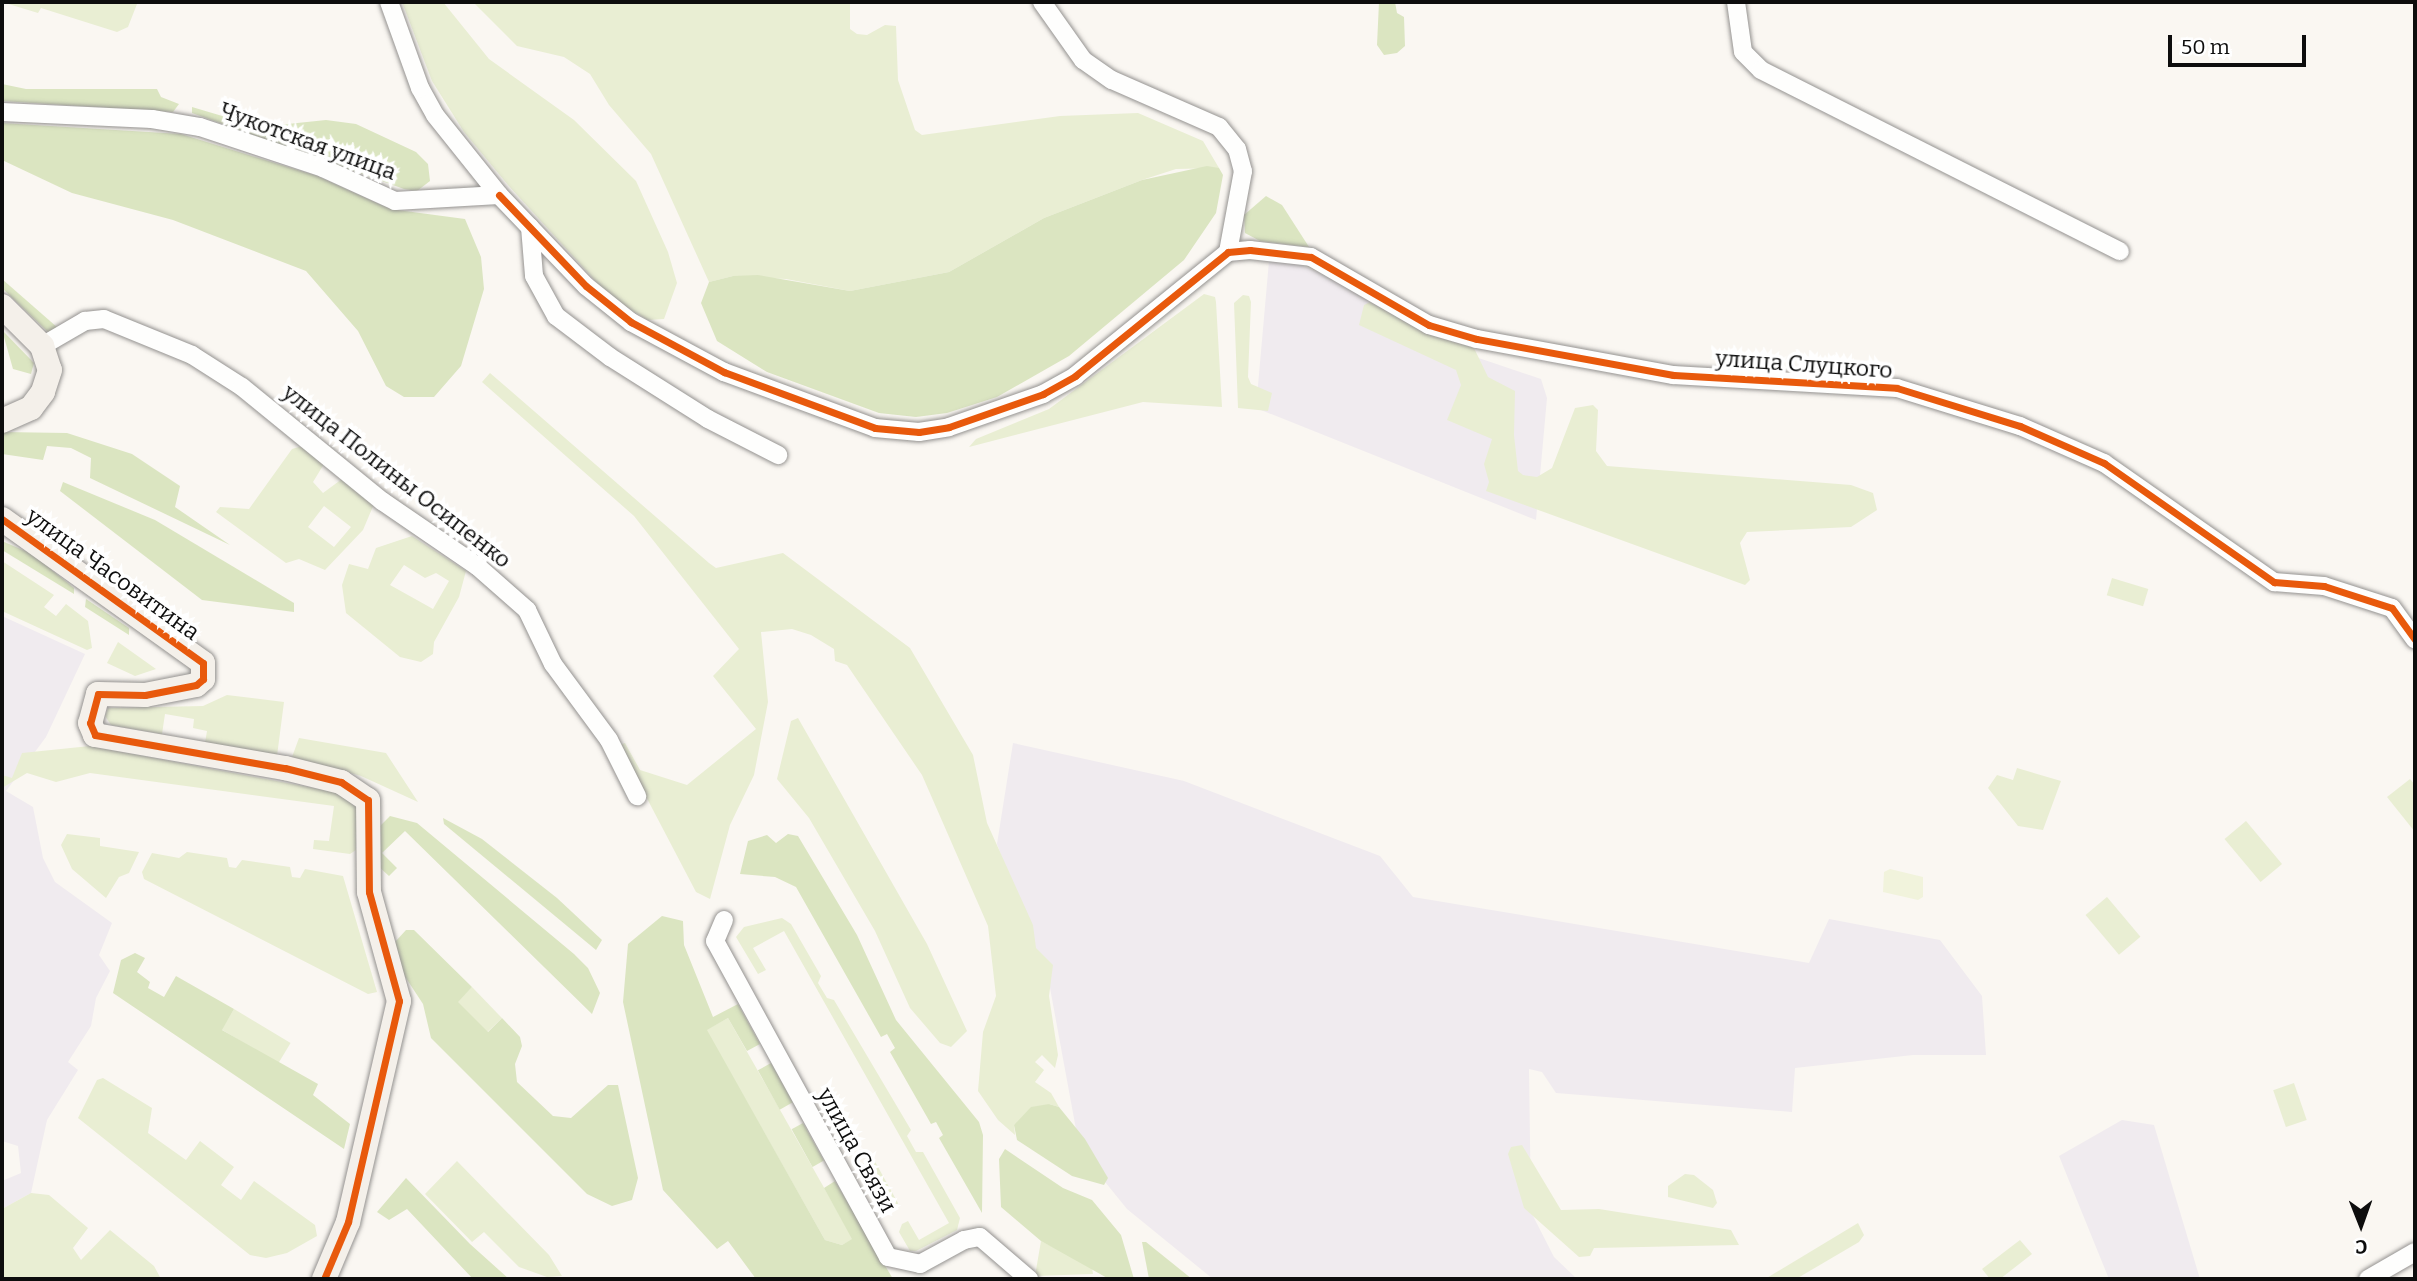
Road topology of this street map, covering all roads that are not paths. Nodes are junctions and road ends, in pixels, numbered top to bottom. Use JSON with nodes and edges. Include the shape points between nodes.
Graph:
{"nodes":[{"id":1,"x":389,"y":2,"type":"edge"},
{"id":2,"x":1042,"y":2,"type":"edge"},
{"id":3,"x":1736,"y":2,"type":"edge"},
{"id":4,"x":2,"y":112,"type":"edge"},
{"id":5,"x":499,"y":195,"type":"junction"},
{"id":6,"x":530,"y":227,"type":"junction"},
{"id":7,"x":2120,"y":251,"type":"dead end"},
{"id":8,"x":1228,"y":253,"type":"junction"},
{"id":9,"x":2,"y":306,"type":"edge"},
{"id":10,"x":42,"y":346,"type":"junction"},
{"id":11,"x":2,"y":421,"type":"edge"},
{"id":12,"x":778,"y":455,"type":"dead end"},
{"id":13,"x":2,"y":519,"type":"edge"},
{"id":14,"x":2415,"y":640,"type":"edge"},
{"id":15,"x":637,"y":796,"type":"dead end"},
{"id":16,"x":724,"y":920,"type":"dead end"},
{"id":17,"x":2415,"y":1252,"type":"edge"},
{"id":18,"x":324,"y":1279,"type":"edge"},
{"id":19,"x":1029,"y":1279,"type":"edge"},
{"id":20,"x":2368,"y":1279,"type":"edge"}],
"edges":[{"from":1,"to":5,"type":"street","via":[[420,88],[435,115]]},
{"from":2,"to":8,"type":"street","via":[[1083,60],[1122,85],[1219,127],[1237,149],[1243,171]]},
{"from":3,"to":7,"type":"street","via":[[1743,52],[1761,69]]},
{"from":4,"to":5,"type":"street","name":"Чукотская улица","via":[[152,119],[200,127],[323,168],[395,201]]},
{"from":5,"to":6,"type":"street"},
{"from":6,"to":8,"type":"street","via":[[610,308],[663,340],[724,372],[897,432],[950,427],[1043,394],[1085,368]]},
{"from":6,"to":12,"type":"street","via":[[534,276],[551,310],[564,323],[708,419]]},
{"from":8,"to":14,"type":"street","name":"улица Слуцкого","via":[[1250,250],[1311,257],[1429,325],[1476,339],[1673,374],[1897,388],[2020,426],[2104,463],[2274,582],[2324,586],[2392,608]]},
{"from":9,"to":10,"type":"street"},
{"from":10,"to":11,"type":"street","via":[[50,370],[44,392],[24,413]]},
{"from":10,"to":15,"type":"street","name":"улица Полины Осипенко","via":[[85,320],[104,319],[192,355],[242,387],[382,501],[471,561],[527,610],[553,664],[609,740]]},
{"from":13,"to":18,"type":"street","name":"улица Часовитина","via":[[203,663],[203,679],[196,685],[145,695],[98,694],[90,723],[95,735],[341,782],[364,793],[370,806],[369,892],[397,989],[398,1010],[348,1222]]},
{"from":16,"to":19,"type":"street","name":"улица Связи","via":[[715,941],[888,1257],[908,1265],[920,1264],[964,1240],[981,1237]]},
{"from":17,"to":20,"type":"street"}]}
